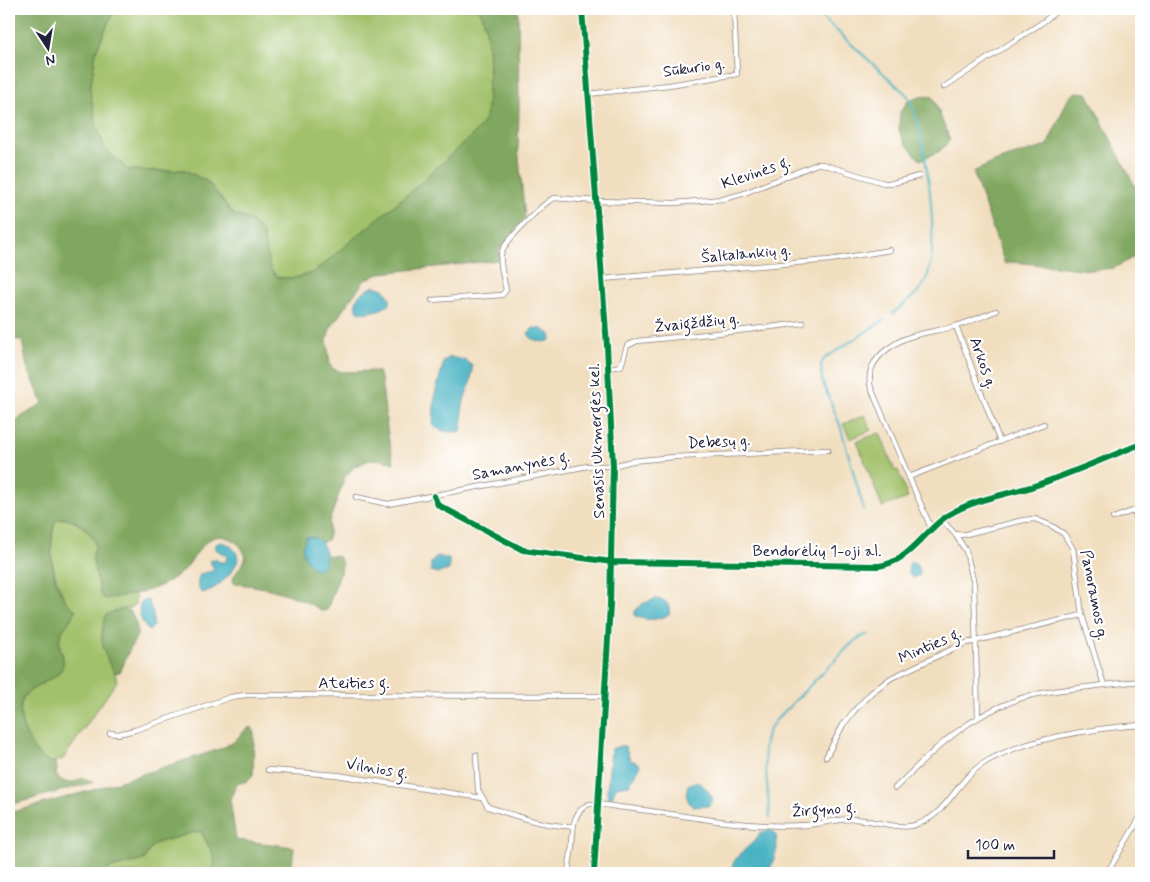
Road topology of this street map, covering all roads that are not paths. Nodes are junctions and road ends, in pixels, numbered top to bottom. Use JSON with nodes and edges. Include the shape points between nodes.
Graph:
{"nodes":[{"id":1,"x":582,"y":9,"type":"edge"},
{"id":2,"x":734,"y":9,"type":"edge"},
{"id":3,"x":1059,"y":9,"type":"edge"},
{"id":4,"x":944,"y":87,"type":"dead end"},
{"id":5,"x":588,"y":94,"type":"junction"},
{"id":6,"x":918,"y":176,"type":"dead end"},
{"id":7,"x":597,"y":201,"type":"junction"},
{"id":8,"x":890,"y":250,"type":"dead end"},
{"id":9,"x":602,"y":279,"type":"junction"},
{"id":10,"x":432,"y":300,"type":"dead end"},
{"id":11,"x":996,"y":311,"type":"dead end"},
{"id":12,"x":803,"y":323,"type":"dead end"},
{"id":13,"x":956,"y":326,"type":"junction"},
{"id":14,"x":609,"y":368,"type":"junction"},
{"id":15,"x":1044,"y":424,"type":"dead end"},
{"id":16,"x":1000,"y":442,"type":"junction"},
{"id":17,"x":1141,"y":444,"type":"edge"},
{"id":18,"x":828,"y":450,"type":"dead end"},
{"id":19,"x":613,"y":466,"type":"junction"},
{"id":20,"x":908,"y":477,"type":"junction"},
{"id":21,"x":434,"y":496,"type":"junction"},
{"id":22,"x":356,"y":497,"type":"dead end"},
{"id":23,"x":1141,"y":508,"type":"edge"},
{"id":24,"x":1134,"y":511,"type":"junction"},
{"id":25,"x":1113,"y":518,"type":"dead end"},
{"id":26,"x":942,"y":520,"type":"junction"},
{"id":27,"x":931,"y":528,"type":"junction"},
{"id":28,"x":1141,"y":530,"type":"edge"},
{"id":29,"x":955,"y":534,"type":"junction"},
{"id":30,"x":612,"y":562,"type":"junction"},
{"id":31,"x":1082,"y":615,"type":"junction"},
{"id":32,"x":976,"y":640,"type":"junction"},
{"id":33,"x":1140,"y":681,"type":"dead end"},
{"id":34,"x":1104,"y":685,"type":"junction"},
{"id":35,"x":605,"y":696,"type":"junction"},
{"id":36,"x":978,"y":716,"type":"junction"},
{"id":37,"x":1141,"y":725,"type":"edge"},
{"id":38,"x":110,"y":733,"type":"dead end"},
{"id":39,"x":476,"y":755,"type":"dead end"},
{"id":40,"x":826,"y":757,"type":"dead end"},
{"id":41,"x":268,"y":770,"type":"dead end"},
{"id":42,"x":895,"y":788,"type":"dead end"},
{"id":43,"x":482,"y":798,"type":"junction"},
{"id":44,"x":598,"y":805,"type":"junction"},
{"id":45,"x":1141,"y":816,"type":"edge"},
{"id":46,"x":573,"y":826,"type":"junction"},
{"id":47,"x":568,"y":873,"type":"edge"},
{"id":48,"x":594,"y":873,"type":"edge"},
{"id":49,"x":1107,"y":873,"type":"edge"}],
"edges":[{"from":1,"to":5,"type":"main road","name":"Senasis Ukmergės kel."},
{"from":2,"to":5,"type":"street","name":"Sūkurio g.","via":[[737,74]]},
{"from":3,"to":4,"type":"street"},
{"from":5,"to":7,"type":"main road","name":"Senasis Ukmergės kel."},
{"from":6,"to":7,"type":"street","name":"Klevinės g.","via":[[884,183],[817,164],[723,199],[674,203]]},
{"from":7,"to":9,"type":"main road","name":"Senasis Ukmergės kel."},
{"from":7,"to":10,"type":"street","name":"Klevinės g.","via":[[554,198],[533,215],[501,252],[506,290],[502,295]]},
{"from":8,"to":9,"type":"street","name":"Šaltalankių g.","via":[[830,260]]},
{"from":9,"to":14,"type":"main road","name":"Senasis Ukmergės kel."},
{"from":11,"to":13,"type":"street"},
{"from":12,"to":14,"type":"street","name":"Žvaigždžių g.","via":[[637,341],[628,346],[621,366]]},
{"from":13,"to":16,"type":"street","name":"Arkos g."},
{"from":13,"to":20,"type":"street","name":"Arkos g.","via":[[904,339],[870,366],[868,378],[871,388]]},
{"from":14,"to":19,"type":"main road","name":"Senasis Ukmergės kel."},
{"from":15,"to":16,"type":"street"},
{"from":16,"to":20,"type":"street"},
{"from":17,"to":26,"type":"street","name":"Bendorėlių 1-oji al.","via":[[1032,486],[963,508]]},
{"from":18,"to":19,"type":"street","name":"Debesų g.","via":[[674,457]]},
{"from":19,"to":21,"type":"street","name":"Samanynės g.","via":[[588,466]]},
{"from":19,"to":30,"type":"main road","name":"Senasis Ukmergės kel."},
{"from":20,"to":27,"type":"street","name":"Arkos g."},
{"from":21,"to":22,"type":"street","name":"Samanynės g.","via":[[388,504]]},
{"from":21,"to":30,"type":"street","via":[[438,505],[523,550]]},
{"from":23,"to":24,"type":"street"},
{"from":24,"to":25,"type":"street"},
{"from":24,"to":28,"type":"street"},
{"from":26,"to":27,"type":"street","name":"Bendorėlių 1-oji al."},
{"from":26,"to":29,"type":"street"},
{"from":27,"to":30,"type":"street","name":"Bendorėlių 1-oji al.","via":[[903,557],[879,566]]},
{"from":29,"to":31,"type":"street","name":"Panoramos g.","via":[[1035,519],[1052,526],[1064,534],[1072,549]]},
{"from":29,"to":32,"type":"street","via":[[971,567]]},
{"from":30,"to":35,"type":"main road","name":"Senasis Ukmergės kel."},
{"from":31,"to":32,"type":"street","name":"Minties g."},
{"from":31,"to":34,"type":"street","name":"Panoramos g."},
{"from":32,"to":36,"type":"street"},
{"from":32,"to":40,"type":"street","name":"Minties g.","via":[[891,678],[871,693],[842,725]]},
{"from":33,"to":34,"type":"street"},
{"from":34,"to":36,"type":"street","via":[[1035,695]]},
{"from":35,"to":38,"type":"street","name":"Ateities g.","via":[[245,695],[135,730]]},
{"from":35,"to":44,"type":"main road","name":"Senasis Ukmergės kel."},
{"from":36,"to":42,"type":"street","via":[[942,742]]},
{"from":37,"to":44,"type":"street","name":"Žirgyno g.","via":[[1108,728],[1015,748],[971,772],[946,805],[913,826],[901,827],[869,819],[807,825],[761,825]]},
{"from":39,"to":43,"type":"street","via":[[478,790]]},
{"from":41,"to":43,"type":"street","name":"Vilnios g.","via":[[337,775]]},
{"from":43,"to":46,"type":"street","name":"Vilnios g.","via":[[488,807],[559,827]]},
{"from":44,"to":46,"type":"street","via":[[584,806]]},
{"from":44,"to":48,"type":"main road","name":"Senasis Ukmergės kel."},
{"from":45,"to":49,"type":"street"},
{"from":46,"to":47,"type":"street"}]}
